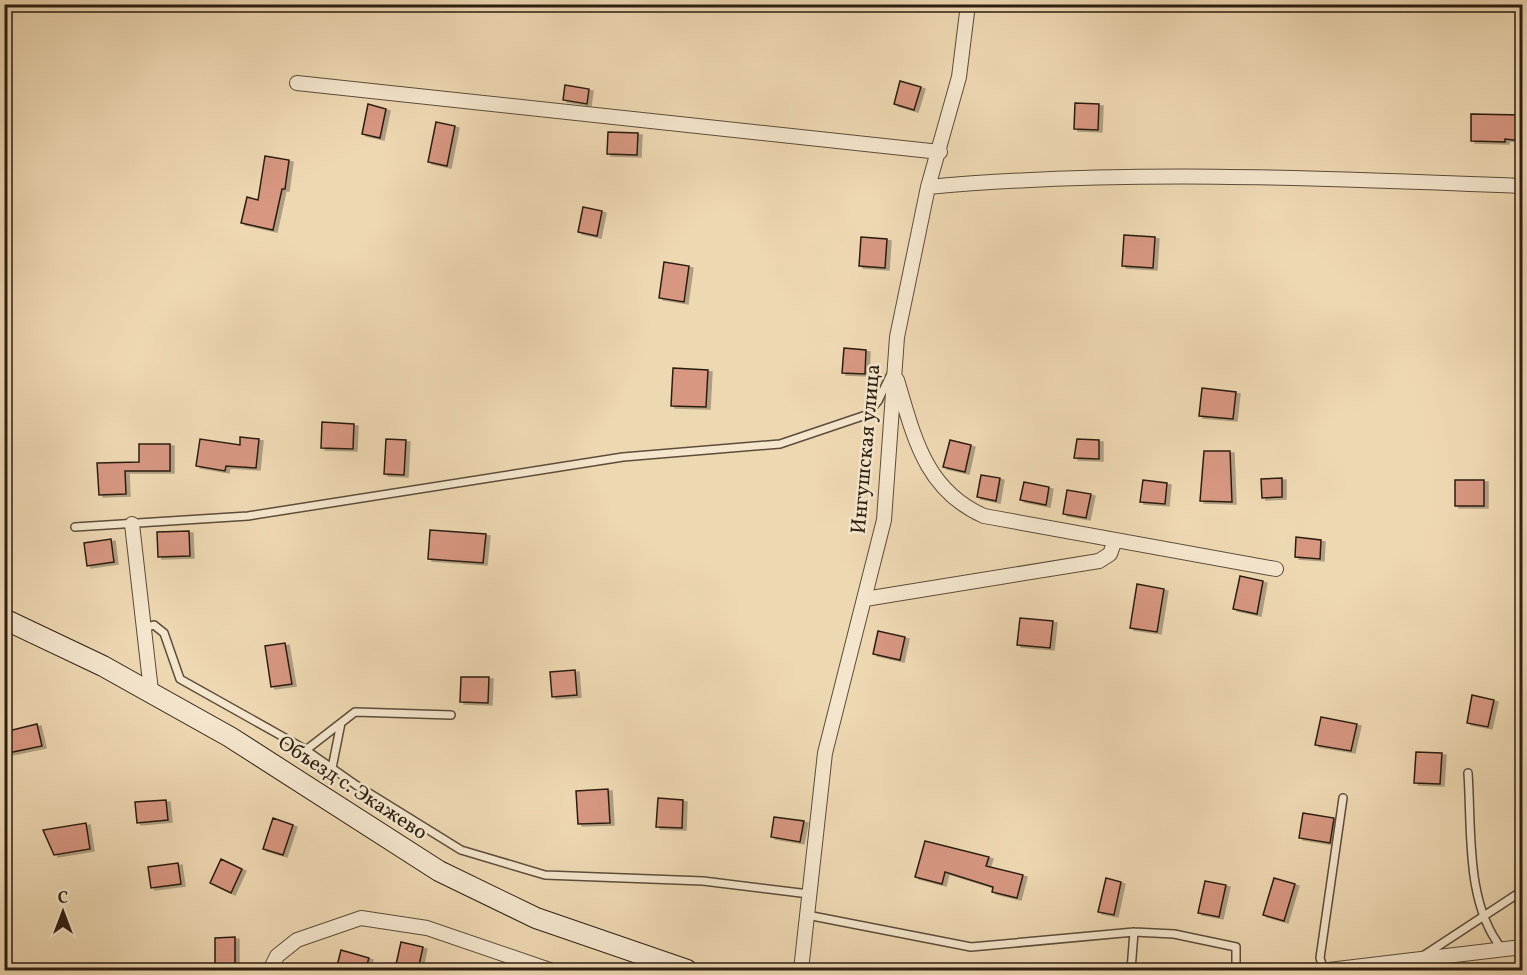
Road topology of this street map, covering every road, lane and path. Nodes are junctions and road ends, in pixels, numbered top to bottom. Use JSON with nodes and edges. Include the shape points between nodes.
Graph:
{"nodes":[{"id":1,"x":968,"y":4,"type":"edge"},
{"id":2,"x":297,"y":84,"type":"dead end"},
{"id":3,"x":940,"y":152,"type":"junction"},
{"id":4,"x":1522,"y":186,"type":"edge"},
{"id":5,"x":928,"y":187,"type":"junction"},
{"id":6,"x":894,"y":369,"type":"junction"},
{"id":7,"x":132,"y":524,"type":"junction"},
{"id":8,"x":75,"y":528,"type":"dead end"},
{"id":9,"x":1115,"y":540,"type":"junction"},
{"id":10,"x":1276,"y":569,"type":"dead end"},
{"id":11,"x":865,"y":599,"type":"junction"},
{"id":12,"x":4,"y":619,"type":"edge"},
{"id":13,"x":144,"y":628,"type":"junction"},
{"id":14,"x":151,"y":691,"type":"junction"},
{"id":15,"x":451,"y":715,"type":"dead end"},
{"id":16,"x":341,"y":723,"type":"junction"},
{"id":17,"x":306,"y":750,"type":"junction"},
{"id":18,"x":333,"y":768,"type":"junction"},
{"id":19,"x":1468,"y":773,"type":"dead end"},
{"id":20,"x":1343,"y":798,"type":"dead end"},
{"id":21,"x":1522,"y":891,"type":"edge"},
{"id":22,"x":809,"y":894,"type":"junction"},
{"id":23,"x":807,"y":915,"type":"junction"},
{"id":24,"x":1482,"y":917,"type":"junction"},
{"id":25,"x":1134,"y":932,"type":"junction"},
{"id":26,"x":1522,"y":947,"type":"edge"},
{"id":27,"x":1502,"y":949,"type":"junction"},
{"id":28,"x":1421,"y":957,"type":"junction"},
{"id":29,"x":270,"y":970,"type":"edge"},
{"id":30,"x":550,"y":970,"type":"edge"},
{"id":31,"x":687,"y":970,"type":"edge"},
{"id":32,"x":801,"y":970,"type":"edge"},
{"id":33,"x":1131,"y":970,"type":"edge"},
{"id":34,"x":1236,"y":970,"type":"edge"},
{"id":35,"x":1326,"y":970,"type":"edge"}],
"edges":[{"from":1,"to":3,"type":"street","name":"Ингушская улица","via":[[959,77]]},
{"from":2,"to":3,"type":"street"},
{"from":3,"to":5,"type":"street","name":"Ингушская улица"},
{"from":4,"to":5,"type":"street","via":[[1303,178],[1009,179]]},
{"from":5,"to":6,"type":"street","name":"Ингушская улица"},
{"from":6,"to":7,"type":"lane","via":[[866,415],[780,444],[623,457],[248,516]]},
{"from":6,"to":9,"type":"street","via":[[924,460],[949,496],[984,516]]},
{"from":6,"to":11,"type":"street","name":"Ингушская улица","via":[[884,520]]},
{"from":7,"to":8,"type":"lane"},
{"from":7,"to":13,"type":"street"},
{"from":9,"to":10,"type":"street"},
{"from":9,"to":11,"type":"street","via":[[1110,554],[1098,561]]},
{"from":11,"to":22,"type":"street","name":"Ингушская улица","via":[[825,753]]},
{"from":12,"to":14,"type":"main road","name":"Объезд с. Экажево"},
{"from":13,"to":14,"type":"street"},
{"from":13,"to":17,"type":"lane","via":[[154,625],[164,633],[180,679]]},
{"from":14,"to":31,"type":"main road","name":"Объезд с. Экажево","via":[[230,736],[440,871],[536,918]]},
{"from":15,"to":16,"type":"lane","via":[[356,712]]},
{"from":16,"to":17,"type":"lane"},
{"from":16,"to":18,"type":"lane"},
{"from":17,"to":18,"type":"lane"},
{"from":18,"to":22,"type":"lane","via":[[461,850],[545,875],[703,880]]},
{"from":19,"to":24,"type":"lane","via":[[1474,868]]},
{"from":20,"to":35,"type":"lane","via":[[1320,958]]},
{"from":21,"to":24,"type":"lane"},
{"from":22,"to":23,"type":"street","name":"Ингушская улица"},
{"from":23,"to":25,"type":"lane","via":[[971,947]]},
{"from":23,"to":32,"type":"street","name":"Ингушская улица"},
{"from":24,"to":27,"type":"lane"},
{"from":24,"to":28,"type":"lane"},
{"from":25,"to":33,"type":"lane"},
{"from":25,"to":34,"type":"lane","via":[[1174,934],[1236,947]]},
{"from":26,"to":27,"type":"street"},
{"from":27,"to":28,"type":"street"},
{"from":28,"to":35,"type":"street"},
{"from":29,"to":30,"type":"street","via":[[277,956],[297,940],[361,918],[427,928]]}]}
